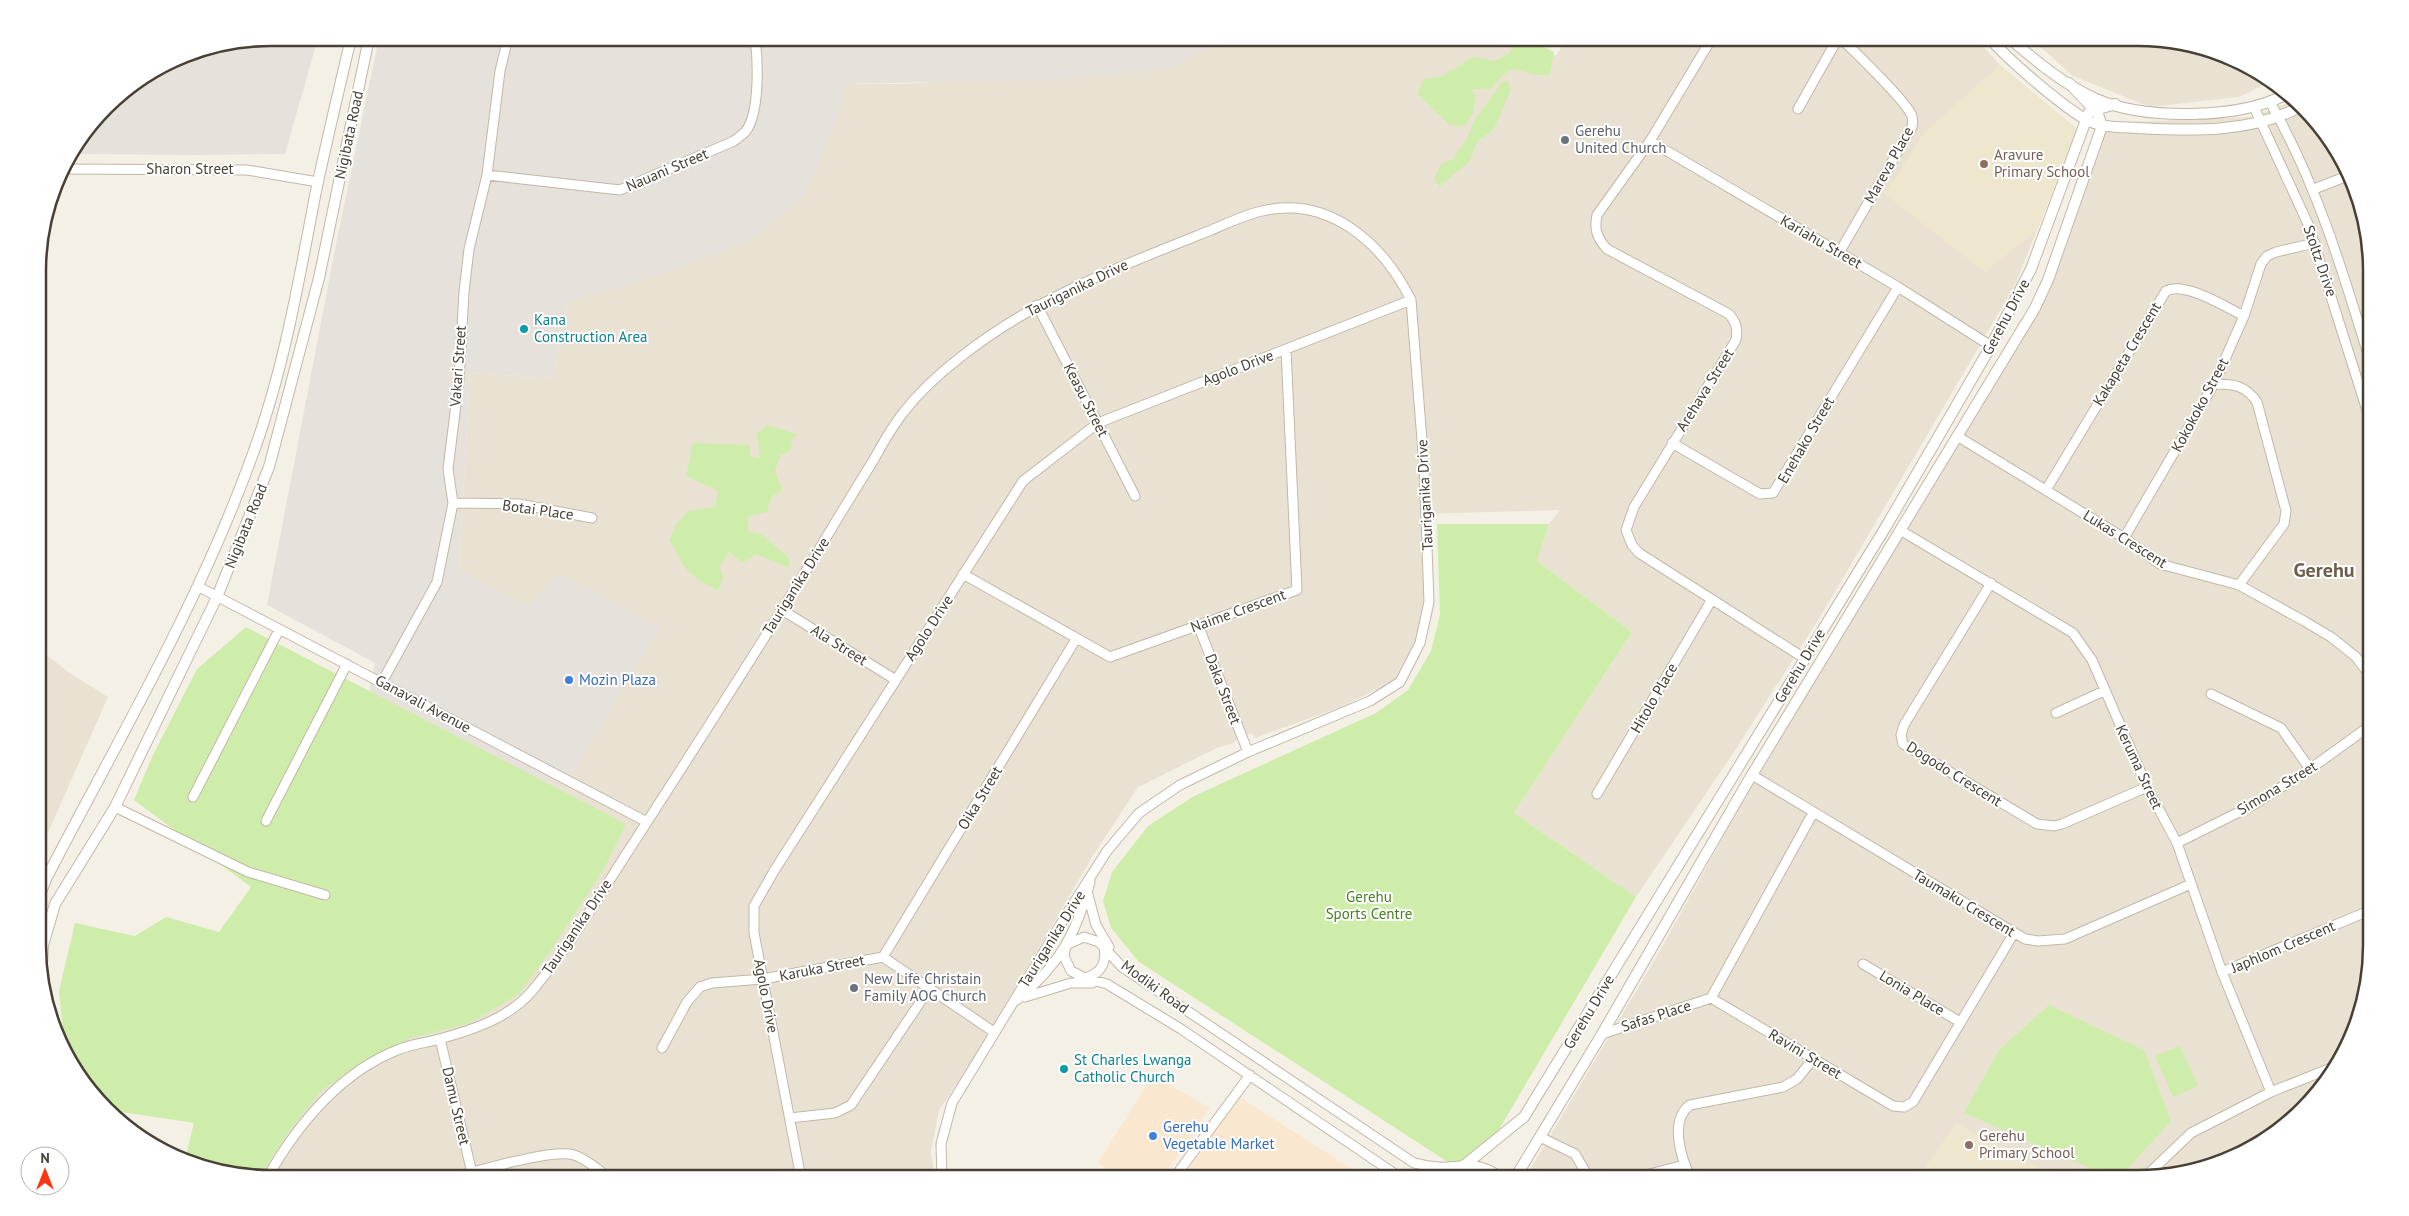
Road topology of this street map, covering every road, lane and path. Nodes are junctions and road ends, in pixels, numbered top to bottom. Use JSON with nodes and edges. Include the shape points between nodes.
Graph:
{"nodes":[{"id":1,"x":349,"y":46,"type":"edge"},
{"id":2,"x":367,"y":46,"type":"edge"},
{"id":3,"x":506,"y":46,"type":"edge"},
{"id":4,"x":756,"y":46,"type":"edge"},
{"id":5,"x":1707,"y":46,"type":"edge"},
{"id":6,"x":1834,"y":46,"type":"edge"},
{"id":7,"x":1847,"y":46,"type":"edge"},
{"id":8,"x":1998,"y":46,"type":"edge"},
{"id":9,"x":2018,"y":46,"type":"edge"},
{"id":10,"x":2069,"y":83,"type":"junction"},
{"id":11,"x":2280,"y":97,"type":"edge"},
{"id":12,"x":2270,"y":102,"type":"junction"},
{"id":13,"x":2115,"y":104,"type":"junction"},
{"id":14,"x":2254,"y":107,"type":"junction"},
{"id":15,"x":1798,"y":109,"type":"dead end"},
{"id":16,"x":2095,"y":110,"type":"junction"},
{"id":17,"x":2295,"y":110,"type":"edge"},
{"id":18,"x":2279,"y":118,"type":"junction"},
{"id":19,"x":2085,"y":119,"type":"junction"},
{"id":20,"x":2260,"y":123,"type":"junction"},
{"id":21,"x":2102,"y":126,"type":"junction"},
{"id":22,"x":1650,"y":141,"type":"junction"},
{"id":23,"x":71,"y":169,"type":"edge"},
{"id":24,"x":487,"y":175,"type":"junction"},
{"id":25,"x":2343,"y":178,"type":"edge"},
{"id":26,"x":318,"y":182,"type":"junction"},
{"id":27,"x":2314,"y":189,"type":"junction"},
{"id":28,"x":2314,"y":243,"type":"junction"},
{"id":29,"x":1840,"y":252,"type":"junction"},
{"id":30,"x":1898,"y":287,"type":"junction"},
{"id":31,"x":1411,"y":300,"type":"junction"},
{"id":32,"x":1037,"y":305,"type":"junction"},
{"id":33,"x":2244,"y":316,"type":"junction"},
{"id":34,"x":2363,"y":338,"type":"edge"},
{"id":35,"x":1991,"y":346,"type":"junction"},
{"id":36,"x":1286,"y":349,"type":"junction"},
{"id":37,"x":2214,"y":384,"type":"junction"},
{"id":38,"x":2363,"y":398,"type":"edge"},
{"id":39,"x":1098,"y":422,"type":"junction"},
{"id":40,"x":1957,"y":436,"type":"junction"},
{"id":41,"x":1672,"y":443,"type":"junction"},
{"id":42,"x":2046,"y":490,"type":"junction"},
{"id":43,"x":1135,"y":496,"type":"dead end"},
{"id":44,"x":453,"y":503,"type":"junction"},
{"id":45,"x":592,"y":518,"type":"dead end"},
{"id":46,"x":1900,"y":530,"type":"junction"},
{"id":47,"x":2124,"y":538,"type":"junction"},
{"id":48,"x":963,"y":574,"type":"junction"},
{"id":49,"x":1991,"y":583,"type":"junction"},
{"id":50,"x":2239,"y":585,"type":"junction"},
{"id":51,"x":199,"y":587,"type":"junction"},
{"id":52,"x":217,"y":597,"type":"junction"},
{"id":53,"x":1711,"y":601,"type":"junction"},
{"id":54,"x":782,"y":610,"type":"junction"},
{"id":55,"x":1198,"y":625,"type":"junction"},
{"id":56,"x":279,"y":630,"type":"junction"},
{"id":57,"x":1076,"y":639,"type":"junction"},
{"id":58,"x":1804,"y":658,"type":"junction"},
{"id":59,"x":347,"y":664,"type":"junction"},
{"id":60,"x":2363,"y":666,"type":"edge"},
{"id":61,"x":896,"y":680,"type":"junction"},
{"id":62,"x":382,"y":682,"type":"junction"},
{"id":63,"x":2104,"y":691,"type":"junction"},
{"id":64,"x":2211,"y":694,"type":"dead end"},
{"id":65,"x":2056,"y":713,"type":"dead end"},
{"id":66,"x":2363,"y":731,"type":"edge"},
{"id":67,"x":1248,"y":752,"type":"junction"},
{"id":68,"x":2310,"y":769,"type":"junction"},
{"id":69,"x":1752,"y":775,"type":"junction"},
{"id":70,"x":2147,"y":787,"type":"junction"},
{"id":71,"x":1597,"y":794,"type":"dead end"},
{"id":72,"x":193,"y":797,"type":"dead end"},
{"id":73,"x":115,"y":807,"type":"junction"},
{"id":74,"x":1813,"y":813,"type":"junction"},
{"id":75,"x":266,"y":821,"type":"dead end"},
{"id":76,"x":647,"y":822,"type":"junction"},
{"id":77,"x":2177,"y":842,"type":"junction"},
{"id":78,"x":1092,"y":875,"type":"junction"},
{"id":79,"x":46,"y":882,"type":"edge"},
{"id":80,"x":2190,"y":884,"type":"junction"},
{"id":81,"x":325,"y":895,"type":"dead end"},
{"id":82,"x":2363,"y":913,"type":"edge"},
{"id":83,"x":2014,"y":934,"type":"junction"},
{"id":84,"x":46,"y":936,"type":"edge"},
{"id":85,"x":1066,"y":945,"type":"junction"},
{"id":86,"x":1104,"y":946,"type":"junction"},
{"id":87,"x":1113,"y":955,"type":"junction"},
{"id":88,"x":883,"y":956,"type":"junction"},
{"id":89,"x":1863,"y":964,"type":"dead end"},
{"id":90,"x":2222,"y":972,"type":"junction"},
{"id":91,"x":1085,"y":978,"type":"junction"},
{"id":92,"x":763,"y":979,"type":"junction"},
{"id":93,"x":1107,"y":984,"type":"junction"},
{"id":94,"x":929,"y":989,"type":"junction"},
{"id":95,"x":1711,"y":998,"type":"junction"},
{"id":96,"x":1013,"y":1004,"type":"junction"},
{"id":97,"x":1960,"y":1022,"type":"junction"},
{"id":98,"x":994,"y":1032,"type":"junction"},
{"id":99,"x":1602,"y":1034,"type":"junction"},
{"id":100,"x":440,"y":1039,"type":"junction"},
{"id":101,"x":662,"y":1048,"type":"dead end"},
{"id":102,"x":1813,"y":1059,"type":"junction"},
{"id":103,"x":2325,"y":1071,"type":"edge"},
{"id":104,"x":1250,"y":1075,"type":"junction"},
{"id":105,"x":2271,"y":1092,"type":"junction"},
{"id":106,"x":790,"y":1118,"type":"junction"},
{"id":107,"x":1540,"y":1137,"type":"junction"},
{"id":108,"x":1466,"y":1164,"type":"junction"},
{"id":109,"x":1684,"y":1165,"type":"junction"},
{"id":110,"x":2153,"y":1169,"type":"edge"},
{"id":111,"x":272,"y":1170,"type":"edge"},
{"id":112,"x":471,"y":1170,"type":"edge"},
{"id":113,"x":485,"y":1170,"type":"edge"},
{"id":114,"x":598,"y":1170,"type":"edge"},
{"id":115,"x":800,"y":1170,"type":"edge"},
{"id":116,"x":942,"y":1170,"type":"edge"},
{"id":117,"x":1180,"y":1170,"type":"edge"},
{"id":118,"x":1389,"y":1170,"type":"edge"},
{"id":119,"x":1455,"y":1170,"type":"edge"},
{"id":120,"x":1490,"y":1170,"type":"edge"},
{"id":121,"x":1521,"y":1170,"type":"edge"},
{"id":122,"x":1585,"y":1170,"type":"edge"},
{"id":123,"x":1665,"y":1170,"type":"edge"},
{"id":124,"x":1687,"y":1170,"type":"edge"}],
"edges":[{"from":1,"to":26,"type":"street","name":"Nigibata Road"},
{"from":2,"to":52,"type":"street","name":"Nigibata Road","via":[[319,278],[283,419],[269,467]]},
{"from":3,"to":24,"type":"street","name":"Vakari Street"},
{"from":4,"to":24,"type":"street","name":"Nauani Street","via":[[755,104],[747,130],[734,141],[620,190]]},
{"from":5,"to":22,"type":"street","name":"Arehava Street"},
{"from":6,"to":15,"type":"street"},
{"from":7,"to":29,"type":"street","name":"Mareva Place","via":[[1896,96],[1909,111],[1913,122]]},
{"from":8,"to":19,"type":"street"},
{"from":9,"to":10,"type":"street","via":[[2048,72]]},
{"from":10,"to":13,"type":"street","via":[[2097,99]]},
{"from":10,"to":16,"type":"street"},
{"from":11,"to":12,"type":"street"},
{"from":12,"to":14,"type":"street"},
{"from":12,"to":18,"type":"street","name":"Stoltz Drive"},
{"from":13,"to":14,"type":"street","via":[[2184,114]]},
{"from":13,"to":16,"type":"street","name":"Gerehu Drive"},
{"from":14,"to":20,"type":"street","name":"Stoltz Drive"},
{"from":16,"to":19,"type":"street","name":"Gerehu Drive","via":[[2089,112]]},
{"from":16,"to":21,"type":"street"},
{"from":17,"to":18,"type":"street"},
{"from":18,"to":20,"type":"street"},
{"from":18,"to":27,"type":"street","name":"Stoltz Drive"},
{"from":19,"to":21,"type":"street"},
{"from":19,"to":35,"type":"street","name":"Gerehu Drive","via":[[2031,269]]},
{"from":20,"to":21,"type":"street","via":[[2186,130]]},
{"from":20,"to":28,"type":"street","name":"Stoltz Drive"},
{"from":21,"to":40,"type":"street","name":"Gerehu Drive","via":[[2041,294]]},
{"from":22,"to":29,"type":"street","name":"Kariahu Street"},
{"from":22,"to":41,"type":"street","name":"Arehava Street","via":[[1597,216],[1596,234],[1607,248],[1729,314],[1738,333]]},
{"from":23,"to":26,"type":"street","name":"Sharon Street","via":[[247,170]]},
{"from":24,"to":44,"type":"street","name":"Vakari Street","via":[[469,249],[464,292],[459,380],[448,469]]},
{"from":25,"to":27,"type":"street"},
{"from":26,"to":51,"type":"street","name":"Nigibata Road","via":[[275,385],[252,458]]},
{"from":27,"to":34,"type":"street","name":"Stoltz Drive"},
{"from":28,"to":33,"type":"street","name":"Kokokoko Street","via":[[2267,256],[2256,274]]},
{"from":28,"to":38,"type":"street","name":"Stoltz Drive"},
{"from":29,"to":30,"type":"street","name":"Kariahu Street"},
{"from":30,"to":35,"type":"street","name":"Kariahu Street"},
{"from":30,"to":41,"type":"street","name":"Enehako Street","via":[[1773,493],[1760,494]]},
{"from":31,"to":32,"type":"street","name":"Tauriganika Drive","via":[[1402,282],[1365,236],[1343,222],[1299,208],[1263,210],[1132,262]]},
{"from":31,"to":36,"type":"street","name":"Agolo Drive"},
{"from":31,"to":67,"type":"street","name":"Tauriganika Drive","via":[[1424,466],[1430,602],[1420,643],[1400,682],[1370,701]]},
{"from":32,"to":39,"type":"street","name":"Keasu Street"},
{"from":32,"to":54,"type":"street","name":"Tauriganika Drive","via":[[963,355],[903,412]]},
{"from":33,"to":37,"type":"street","name":"Kokokoko Street"},
{"from":33,"to":42,"type":"street","name":"Kakapeta Crescent","via":[[2183,289],[2166,291]]},
{"from":35,"to":58,"type":"street","name":"Gerehu Drive","via":[[1887,525]]},
{"from":36,"to":39,"type":"street","name":"Agolo Drive"},
{"from":36,"to":55,"type":"street","name":"Naime Crescent","via":[[1297,590]]},
{"from":37,"to":47,"type":"street","name":"Kokokoko Street"},
{"from":37,"to":50,"type":"street","via":[[2237,384],[2257,402],[2287,518]]},
{"from":39,"to":43,"type":"street","name":"Keasu Street"},
{"from":39,"to":48,"type":"street","name":"Agolo Drive","via":[[1023,481]]},
{"from":40,"to":42,"type":"street","name":"Lukas Crescent"},
{"from":40,"to":46,"type":"street","name":"Gerehu Drive"},
{"from":41,"to":53,"type":"street","name":"Arehava Street","via":[[1634,507],[1626,530],[1639,553]]},
{"from":42,"to":47,"type":"street","name":"Lukas Crescent"},
{"from":44,"to":45,"type":"street","name":"Botai Place","via":[[519,504]]},
{"from":44,"to":62,"type":"street","name":"Vakari Street","via":[[437,582]]},
{"from":46,"to":49,"type":"street","name":"Keruma Street"},
{"from":46,"to":69,"type":"street","name":"Gerehu Drive"},
{"from":47,"to":50,"type":"street","name":"Lukas Crescent","via":[[2160,564]]},
{"from":48,"to":57,"type":"street","name":"Naime Crescent"},
{"from":48,"to":61,"type":"street","name":"Agolo Drive"},
{"from":49,"to":63,"type":"street","name":"Keruma Street","via":[[2073,634],[2092,660]]},
{"from":49,"to":70,"type":"street","name":"Dogodo Crescent","via":[[1904,724],[1900,734],[1904,744],[2045,826],[2062,824]]},
{"from":50,"to":60,"type":"street","name":"Lukas Crescent","via":[[2331,637]]},
{"from":51,"to":52,"type":"street","name":"Ganavali Avenue"},
{"from":51,"to":79,"type":"street","name":"Nigibata Road"},
{"from":52,"to":56,"type":"street","name":"Ganavali Avenue"},
{"from":52,"to":73,"type":"street","name":"Nigibata Road"},
{"from":53,"to":58,"type":"street","name":"Arehava Street"},
{"from":53,"to":71,"type":"street","name":"Hitolo Place"},
{"from":54,"to":61,"type":"street","name":"Ala Street"},
{"from":54,"to":76,"type":"street","name":"Tauriganika Drive"},
{"from":55,"to":57,"type":"street","name":"Naime Crescent","via":[[1110,657]]},
{"from":55,"to":67,"type":"street","name":"Daka Street"},
{"from":56,"to":59,"type":"street","name":"Ganavali Avenue"},
{"from":56,"to":72,"type":"street"},
{"from":57,"to":88,"type":"street","name":"Oika Street"},
{"from":58,"to":108,"type":"street","name":"Gerehu Drive","via":[[1524,1117]]},
{"from":59,"to":62,"type":"street","name":"Ganavali Avenue"},
{"from":59,"to":75,"type":"street"},
{"from":61,"to":92,"type":"street","name":"Agolo Drive","via":[[754,906],[754,933]]},
{"from":62,"to":76,"type":"street","name":"Ganavali Avenue"},
{"from":63,"to":65,"type":"street"},
{"from":63,"to":70,"type":"street","name":"Keruma Street"},
{"from":64,"to":68,"type":"street","via":[[2280,728]]},
{"from":66,"to":68,"type":"street","name":"Simona Street"},
{"from":67,"to":78,"type":"street","name":"Tauriganika Drive","via":[[1180,785],[1139,813],[1107,851]]},
{"from":68,"to":77,"type":"street","name":"Simona Street","via":[[2254,805]]},
{"from":69,"to":74,"type":"street","name":"Taumaku Crescent"},
{"from":69,"to":99,"type":"street","name":"Gerehu Drive"},
{"from":70,"to":77,"type":"street","name":"Keruma Street"},
{"from":73,"to":81,"type":"street","via":[[248,872]]},
{"from":73,"to":84,"type":"street","name":"Nigibata Road","via":[[55,904]]},
{"from":74,"to":83,"type":"street","name":"Taumaku Crescent"},
{"from":74,"to":95,"type":"street"},
{"from":76,"to":100,"type":"street","name":"Tauriganika Drive","via":[[566,947],[524,999],[497,1018]]},
{"from":77,"to":80,"type":"street","name":"Keruma Street"},
{"from":78,"to":85,"type":"street","name":"Tauriganika Drive","via":[[1082,911]]},
{"from":78,"to":87,"type":"street","via":[[1088,896],[1096,925]]},
{"from":78,"to":96,"type":"street","name":"Tauriganika Drive"},
{"from":80,"to":83,"type":"street","name":"Taumaku Crescent","via":[[2066,939],[2038,941]]},
{"from":80,"to":90,"type":"street","name":"Keruma Street"},
{"from":82,"to":90,"type":"street","name":"Japhlom Crescent"},
{"from":83,"to":97,"type":"street","name":"Ravini Street"},
{"from":85,"to":86,"type":"street","name":"Modiki Road","via":[[1084,937]]},
{"from":85,"to":91,"type":"street","name":"Modiki Road","via":[[1064,956],[1071,971]]},
{"from":85,"to":96,"type":"street","name":"Tauriganika Drive","via":[[1042,979]]},
{"from":86,"to":87,"type":"street","name":"Modiki Road"},
{"from":86,"to":91,"type":"street","via":[[1106,957],[1102,967],[1094,976]]},
{"from":87,"to":108,"type":"street","name":"Modiki Road","via":[[1122,967],[1414,1163],[1445,1168]]},
{"from":88,"to":92,"type":"street","name":"Karuka Street"},
{"from":88,"to":94,"type":"street","name":"Karuka Street"},
{"from":89,"to":97,"type":"street","name":"Lonia Place"},
{"from":90,"to":105,"type":"street","name":"Keruma Street"},
{"from":91,"to":93,"type":"street","name":"Modiki Road"},
{"from":92,"to":101,"type":"street","name":"Karuka Street","via":[[712,983],[694,992]]},
{"from":92,"to":106,"type":"street","name":"Agolo Drive"},
{"from":93,"to":96,"type":"street","via":[[1071,982],[1030,994]]},
{"from":93,"to":104,"type":"street","name":"Modiki Road"},
{"from":94,"to":98,"type":"street","name":"Karuka Street"},
{"from":94,"to":106,"type":"street","via":[[851,1106],[835,1113]]},
{"from":95,"to":99,"type":"street","name":"Safas Place"},
{"from":95,"to":102,"type":"street","name":"Ravini Street"},
{"from":96,"to":98,"type":"street","name":"Tauriganika Drive"},
{"from":97,"to":102,"type":"street","name":"Ravini Street","via":[[1913,1102],[1904,1107],[1893,1106]]},
{"from":98,"to":116,"type":"street","name":"Tauriganika Drive","via":[[952,1103],[941,1144]]},
{"from":99,"to":107,"type":"street","name":"Gerehu Drive"},
{"from":100,"to":111,"type":"street","name":"Tauriganika Drive","via":[[400,1049],[344,1082],[295,1134]]},
{"from":100,"to":112,"type":"street","name":"Damu Street"},
{"from":102,"to":109,"type":"street","via":[[1797,1079],[1783,1087],[1690,1105],[1684,1109],[1678,1121]]},
{"from":103,"to":105,"type":"street"},
{"from":104,"to":117,"type":"street"},
{"from":104,"to":118,"type":"street","name":"Modiki Road"},
{"from":105,"to":110,"type":"street","via":[[2191,1133]]},
{"from":106,"to":115,"type":"street","name":"Agolo Drive"},
{"from":107,"to":121,"type":"street","name":"Gerehu Drive"},
{"from":107,"to":122,"type":"street","via":[[1575,1154]]},
{"from":108,"to":119,"type":"street","name":"Gerehu Drive"},
{"from":108,"to":120,"type":"street","name":"Modiki Road"},
{"from":109,"to":123,"type":"street"},
{"from":109,"to":124,"type":"street"},
{"from":113,"to":114,"type":"street","via":[[567,1154]]}]}
